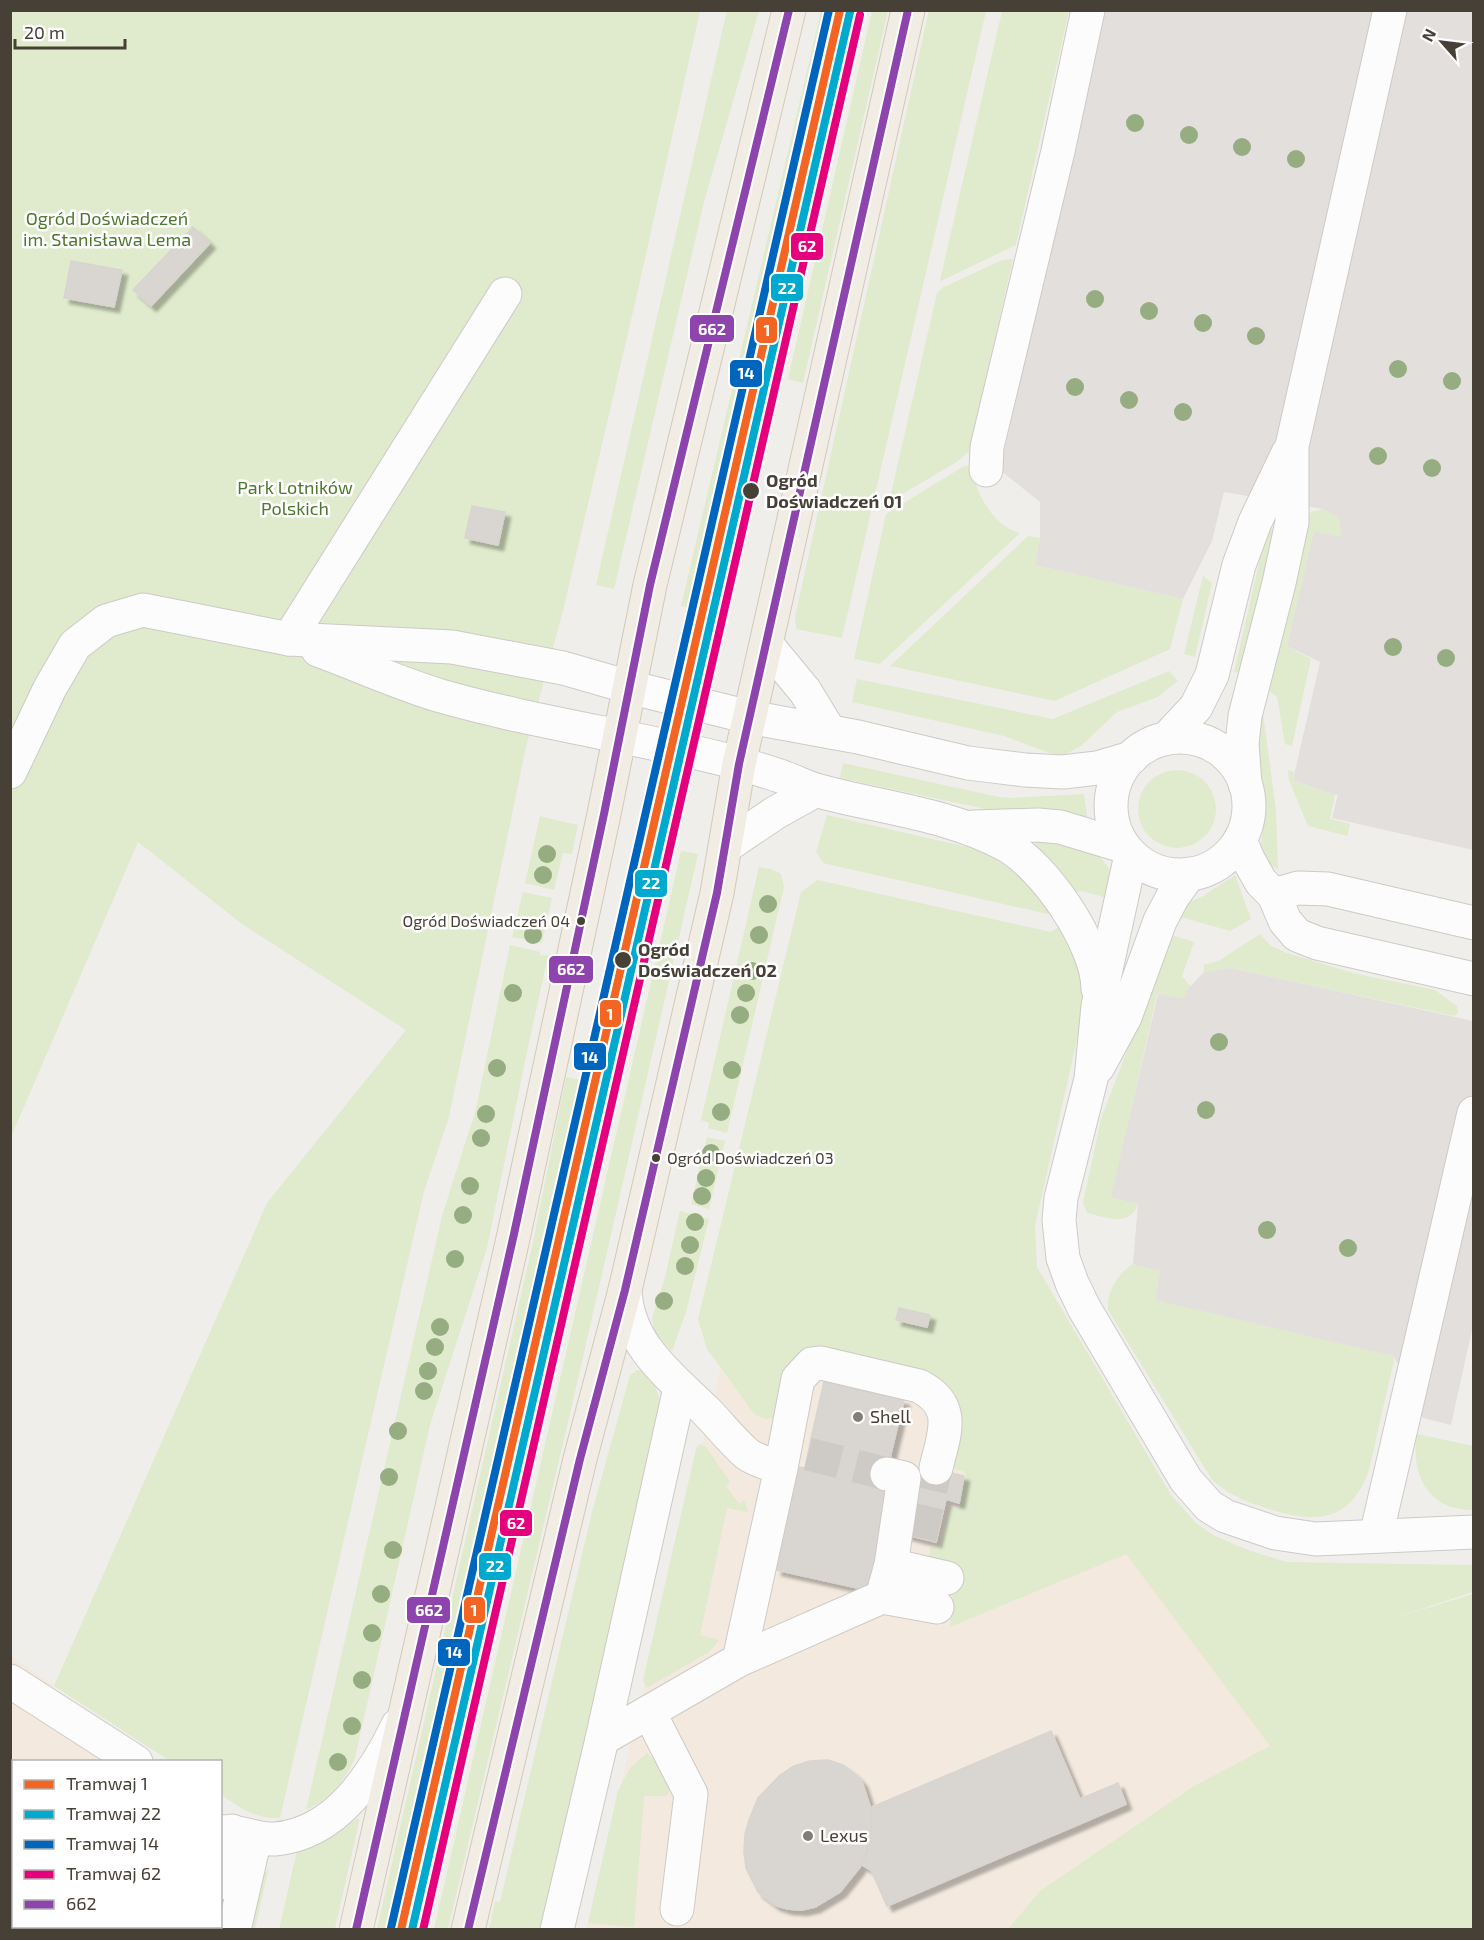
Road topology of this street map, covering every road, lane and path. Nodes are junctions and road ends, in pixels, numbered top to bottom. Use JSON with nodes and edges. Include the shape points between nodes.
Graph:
{"nodes":[{"id":1,"x":789,"y":10,"type":"edge"},
{"id":2,"x":908,"y":10,"type":"edge"},
{"id":3,"x":1088,"y":10,"type":"edge"},
{"id":4,"x":1390,"y":10,"type":"edge"},
{"id":5,"x":505,"y":294,"type":"dead end"},
{"id":6,"x":1292,"y":446,"type":"junction"},
{"id":7,"x":986,"y":470,"type":"dead end"},
{"id":8,"x":289,"y":639,"type":"junction"},
{"id":9,"x":767,"y":645,"type":"junction"},
{"id":10,"x":629,"y":687,"type":"junction"},
{"id":11,"x":749,"y":717,"type":"junction"},
{"id":12,"x":830,"y":732,"type":"junction"},
{"id":13,"x":620,"y":736,"type":"junction"},
{"id":14,"x":1168,"y":737,"type":"junction"},
{"id":15,"x":1131,"y":758,"type":"junction"},
{"id":16,"x":739,"y":764,"type":"junction"},
{"id":17,"x":10,"y":772,"type":"edge"},
{"id":18,"x":1245,"y":784,"type":"junction"},
{"id":19,"x":816,"y":790,"type":"junction"},
{"id":20,"x":968,"y":827,"type":"junction"},
{"id":21,"x":1240,"y":840,"type":"junction"},
{"id":22,"x":726,"y":846,"type":"junction"},
{"id":23,"x":1127,"y":850,"type":"junction"},
{"id":24,"x":1190,"y":874,"type":"junction"},
{"id":25,"x":1274,"y":895,"type":"junction"},
{"id":26,"x":1473,"y":923,"type":"edge"},
{"id":27,"x":1473,"y":979,"type":"edge"},
{"id":28,"x":1098,"y":1006,"type":"junction"},
{"id":29,"x":1091,"y":1079,"type":"junction"},
{"id":30,"x":1473,"y":1113,"type":"edge"},
{"id":31,"x":625,"y":1290,"type":"junction"},
{"id":32,"x":680,"y":1388,"type":"junction"},
{"id":33,"x":795,"y":1461,"type":"junction"},
{"id":34,"x":936,"y":1468,"type":"tunnel mouth"},
{"id":35,"x":887,"y":1474,"type":"tunnel mouth"},
{"id":36,"x":1473,"y":1532,"type":"edge"},
{"id":37,"x":1376,"y":1536,"type":"junction"},
{"id":38,"x":920,"y":1538,"type":"tunnel mouth"},
{"id":39,"x":891,"y":1565,"type":"junction"},
{"id":40,"x":882,"y":1597,"type":"junction"},
{"id":41,"x":739,"y":1660,"type":"junction"},
{"id":42,"x":10,"y":1681,"type":"edge"},
{"id":43,"x":410,"y":1696,"type":"junction"},
{"id":44,"x":649,"y":1712,"type":"junction"},
{"id":45,"x":602,"y":1738,"type":"junction"},
{"id":46,"x":134,"y":1760,"type":"edge"},
{"id":47,"x":232,"y":1830,"type":"edge"},
{"id":48,"x":222,"y":1874,"type":"edge"},
{"id":49,"x":677,"y":1909,"type":"dead end"},
{"id":50,"x":234,"y":1929,"type":"edge"},
{"id":51,"x":356,"y":1929,"type":"edge"},
{"id":52,"x":468,"y":1929,"type":"edge"},
{"id":53,"x":557,"y":1929,"type":"edge"}],
"edges":[{"from":1,"to":10,"type":"main road"},
{"from":2,"to":9,"type":"main road"},
{"from":3,"to":7,"type":"lane","via":[[987,447]]},
{"from":4,"to":6,"type":"lane"},
{"from":5,"to":8,"type":"lane"},
{"from":6,"to":14,"type":"lane","via":[[1239,565],[1212,675],[1196,707]]},
{"from":6,"to":18,"type":"lane","via":[[1292,522],[1245,716]]},
{"from":8,"to":10,"type":"lane","via":[[452,647],[563,668]]},
{"from":8,"to":13,"type":"lane","via":[[440,695]]},
{"from":8,"to":17,"type":"lane","via":[[143,610],[106,621],[75,645]]},
{"from":9,"to":11,"type":"main road"},
{"from":9,"to":12,"type":"lane","via":[[805,691]]},
{"from":10,"to":11,"type":"lane"},
{"from":10,"to":13,"type":"main road"},
{"from":11,"to":12,"type":"lane"},
{"from":11,"to":16,"type":"main road"},
{"from":12,"to":15,"type":"lane","via":[[968,763],[1025,770],[1063,772]]},
{"from":13,"to":16,"type":"lane"},
{"from":13,"to":43,"type":"main road"},
{"from":14,"to":15,"type":"lane","via":[[1150,743]]},
{"from":14,"to":18,"type":"lane","via":[[1189,737],[1211,744],[1228,756]]},
{"from":15,"to":23,"type":"lane","via":[[1117,777],[1111,801],[1113,824]]},
{"from":16,"to":19,"type":"lane"},
{"from":16,"to":22,"type":"main road"},
{"from":18,"to":21,"type":"lane","via":[[1248,810]]},
{"from":19,"to":20,"type":"lane"},
{"from":19,"to":22,"type":"lane"},
{"from":20,"to":23,"type":"lane","via":[[1060,827]]},
{"from":20,"to":28,"type":"lane","via":[[1024,858],[1067,910],[1094,961]]},
{"from":21,"to":24,"type":"lane","via":[[1217,863]]},
{"from":21,"to":25,"type":"lane","via":[[1261,882]]},
{"from":22,"to":31,"type":"main road"},
{"from":23,"to":24,"type":"lane","via":[[1159,872]]},
{"from":23,"to":28,"type":"lane"},
{"from":24,"to":29,"type":"lane","via":[[1164,913],[1125,1017]]},
{"from":25,"to":26,"type":"lane","via":[[1299,888],[1328,889]]},
{"from":25,"to":27,"type":"lane","via":[[1285,921],[1297,935]]},
{"from":28,"to":29,"type":"lane"},
{"from":29,"to":37,"type":"lane","via":[[1061,1198],[1063,1258],[1084,1308],[1186,1480],[1217,1511],[1240,1523],[1293,1537]]},
{"from":30,"to":37,"type":"lane"},
{"from":31,"to":32,"type":"lane","via":[[626,1309],[640,1342]]},
{"from":31,"to":52,"type":"main road","via":[[580,1459]]},
{"from":32,"to":33,"type":"lane","via":[[748,1455]]},
{"from":32,"to":45,"type":"lane"},
{"from":33,"to":34,"type":"lane","via":[[798,1379],[812,1364],[821,1363],[929,1391],[944,1407],[946,1418]]},
{"from":33,"to":41,"type":"lane"},
{"from":35,"to":39,"type":"lane","via":[[904,1478]]},
{"from":36,"to":37,"type":"lane"},
{"from":38,"to":39,"type":"lane"},
{"from":39,"to":40,"type":"lane"},
{"from":39,"to":40,"type":"lane","via":[[942,1593]]},
{"from":40,"to":41,"type":"lane"},
{"from":41,"to":44,"type":"lane"},
{"from":42,"to":46,"type":"lane"},
{"from":43,"to":47,"type":"lane","via":[[375,1767],[347,1802],[321,1822],[277,1839]]},
{"from":43,"to":51,"type":"main road"},
{"from":44,"to":45,"type":"lane"},
{"from":44,"to":49,"type":"lane","via":[[691,1794]]},
{"from":45,"to":53,"type":"lane"},
{"from":47,"to":48,"type":"lane"},
{"from":47,"to":50,"type":"lane"}]}
